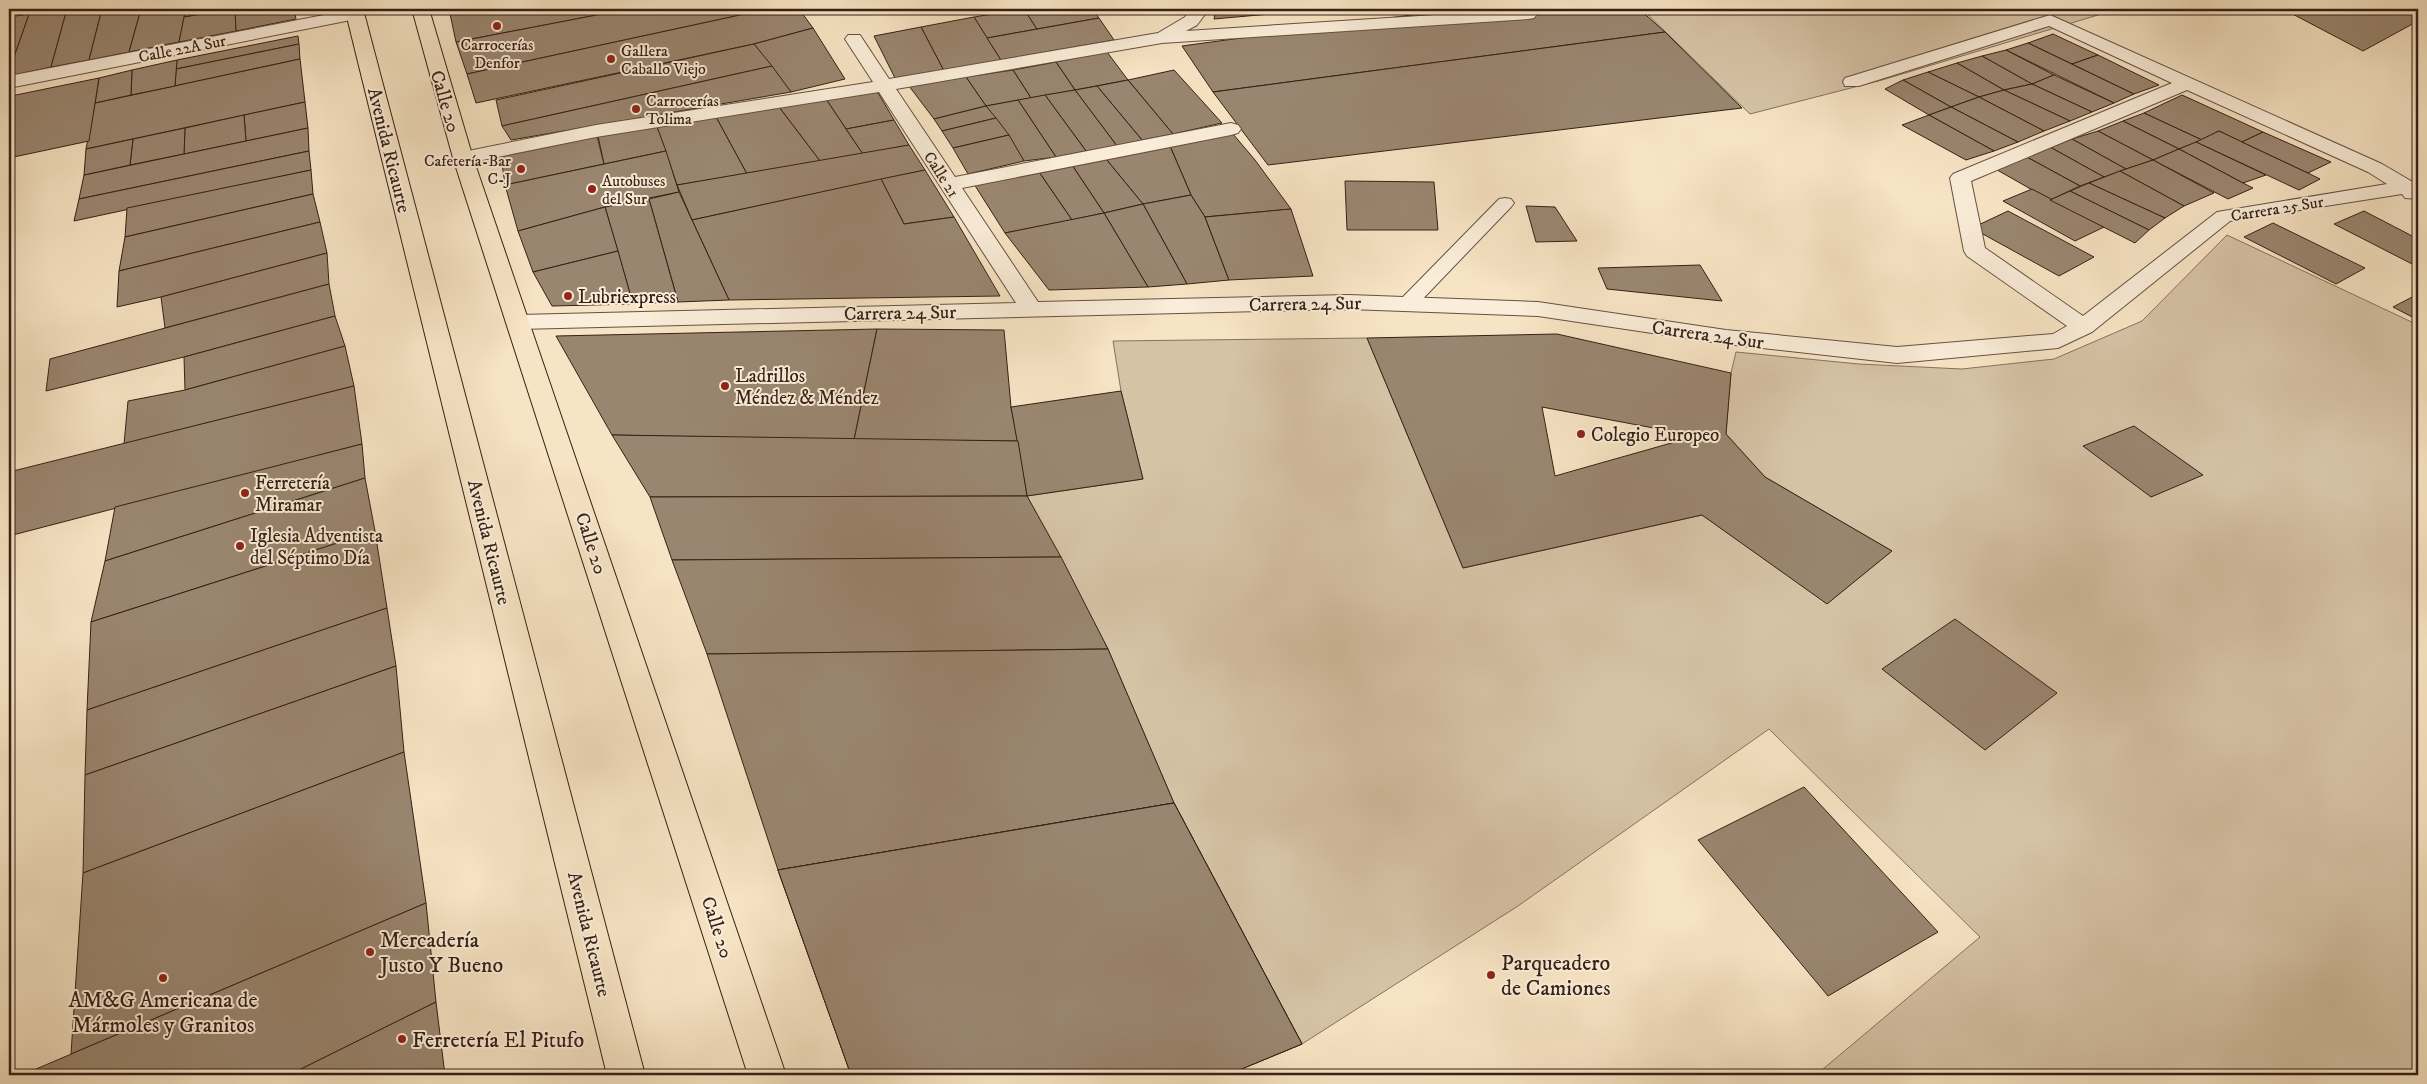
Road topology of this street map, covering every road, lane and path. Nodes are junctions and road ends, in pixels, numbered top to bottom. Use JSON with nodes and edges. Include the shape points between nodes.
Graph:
{"nodes":[{"id":1,"x":420,"y":9,"type":"edge"},
{"id":2,"x":1200,"y":9,"type":"edge"},
{"id":3,"x":355,"y":11,"type":"edge"},
{"id":4,"x":1528,"y":14,"type":"dead end"},
{"id":5,"x":1162,"y":38,"type":"junction"},
{"id":6,"x":854,"y":39,"type":"dead end"},
{"id":7,"x":9,"y":82,"type":"edge"},
{"id":8,"x":1852,"y":82,"type":"dead end"},
{"id":9,"x":2187,"y":83,"type":"junction"},
{"id":10,"x":884,"y":85,"type":"junction"},
{"id":11,"x":1231,"y":129,"type":"dead end"},
{"id":12,"x":463,"y":158,"type":"junction"},
{"id":13,"x":949,"y":184,"type":"junction"},
{"id":14,"x":2414,"y":192,"type":"edge"},
{"id":15,"x":1505,"y":204,"type":"dead end"},
{"id":16,"x":1407,"y":304,"type":"junction"},
{"id":17,"x":1031,"y":309,"type":"junction"},
{"id":18,"x":519,"y":322,"type":"junction"},
{"id":19,"x":2084,"y":327,"type":"junction"},
{"id":20,"x":626,"y":1075,"type":"edge"},
{"id":21,"x":767,"y":1075,"type":"edge"}],
"edges":[{"from":1,"to":12,"type":"main road","name":"Calle 20"},
{"from":2,"to":5,"type":"street","via":[[1191,21]]},
{"from":3,"to":7,"type":"street","name":"Calle 22A Sur"},
{"from":3,"to":20,"type":"main road","name":"Avenida Ricaurte"},
{"from":4,"to":5,"type":"street"},
{"from":5,"to":10,"type":"street"},
{"from":6,"to":10,"type":"street","name":"Calle 21"},
{"from":8,"to":9,"type":"street","via":[[2050,20]]},
{"from":9,"to":14,"type":"street","via":[[2375,168]]},
{"from":9,"to":19,"type":"street","via":[[1960,178],[1975,251]]},
{"from":10,"to":12,"type":"street","via":[[596,131]]},
{"from":10,"to":13,"type":"street","name":"Calle 21"},
{"from":11,"to":13,"type":"street"},
{"from":12,"to":18,"type":"main road","name":"Calle 20"},
{"from":13,"to":17,"type":"street","name":"Calle 21"},
{"from":14,"to":19,"type":"street","name":"Carrera 25 Sur","via":[[2224,216]]},
{"from":15,"to":16,"type":"lane"},
{"from":16,"to":17,"type":"street","name":"Carrera 24 Sur","via":[[1349,302]]},
{"from":16,"to":19,"type":"street","name":"Carrera 24 Sur","via":[[1538,309],[1726,337],[1897,355],[2058,341]]},
{"from":17,"to":18,"type":"street","name":"Carrera 24 Sur"},
{"from":18,"to":21,"type":"main road","name":"Calle 20"}]}
